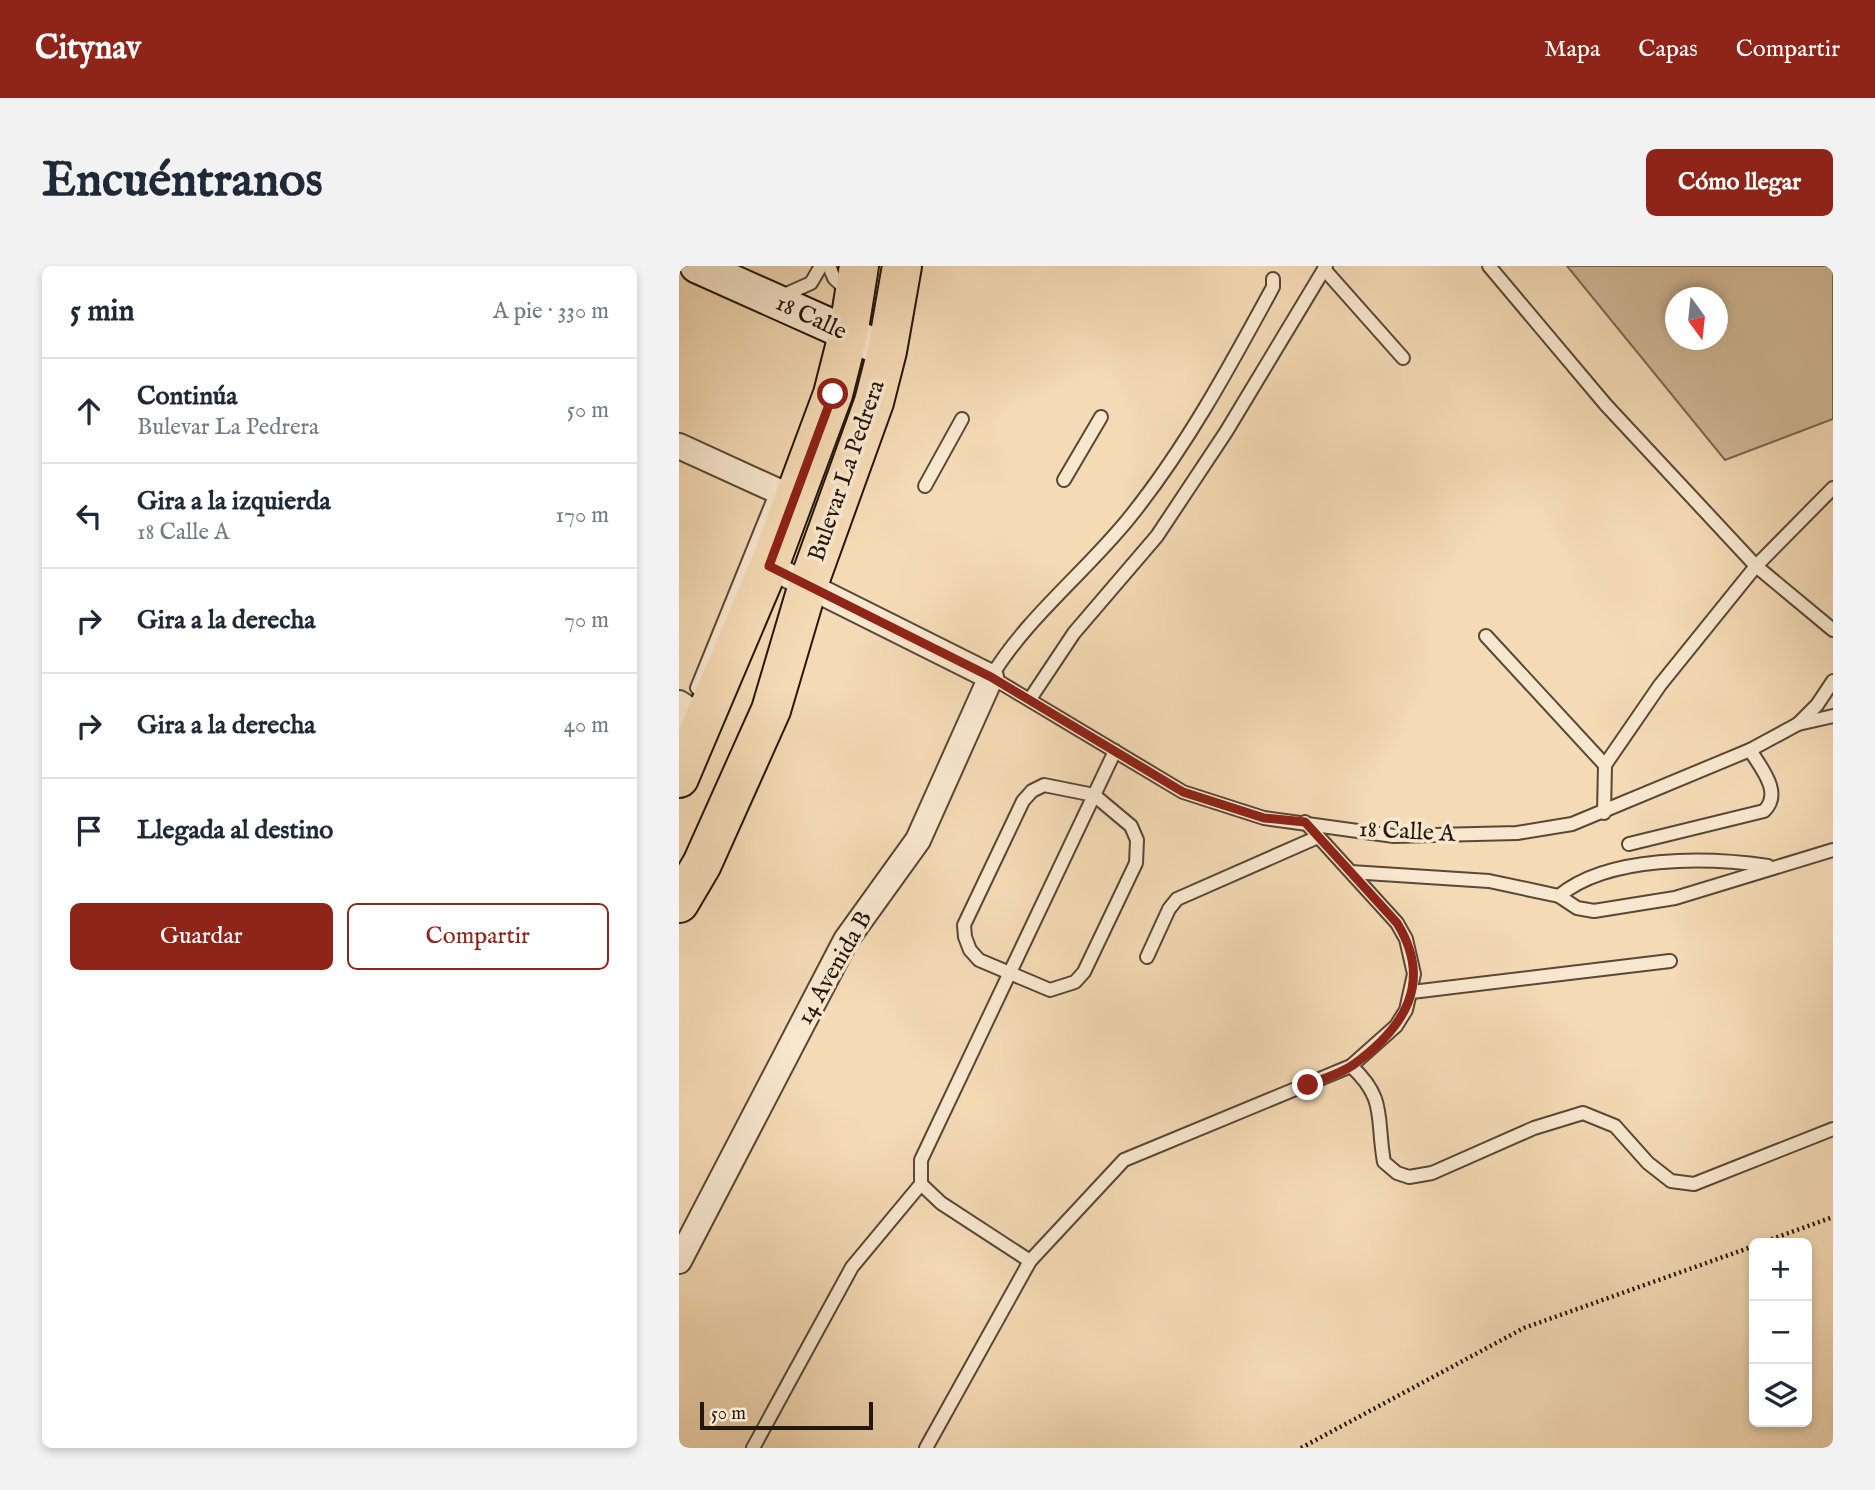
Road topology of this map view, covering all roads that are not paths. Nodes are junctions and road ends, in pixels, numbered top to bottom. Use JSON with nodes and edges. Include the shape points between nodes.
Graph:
{"nodes":[{"id":1,"x":697,"y":266,"type":"edge"},
{"id":2,"x":821,"y":266,"type":"edge"},
{"id":3,"x":829,"y":266,"type":"edge"},
{"id":4,"x":902,"y":266,"type":"edge"},
{"id":5,"x":1489,"y":266,"type":"edge"},
{"id":6,"x":1325,"y":268,"type":"edge"},
{"id":7,"x":1273,"y":279,"type":"dead end"},
{"id":8,"x":857,"y":281,"type":"edge"},
{"id":9,"x":766,"y":297,"type":"junction"},
{"id":10,"x":848,"y":335,"type":"junction"},
{"id":11,"x":887,"y":351,"type":"junction"},
{"id":12,"x":1403,"y":358,"type":"dead end"},
{"id":13,"x":1101,"y":417,"type":"dead end"},
{"id":14,"x":962,"y":419,"type":"dead end"},
{"id":15,"x":679,"y":446,"type":"edge"},
{"id":16,"x":1064,"y":480,"type":"dead end"},
{"id":17,"x":925,"y":486,"type":"dead end"},
{"id":18,"x":1833,"y":488,"type":"edge"},
{"id":19,"x":786,"y":495,"type":"junction"},
{"id":20,"x":769,"y":566,"type":"junction"},
{"id":21,"x":1756,"y":566,"type":"junction"},
{"id":22,"x":808,"y":585,"type":"junction"},
{"id":23,"x":1833,"y":630,"type":"edge"},
{"id":24,"x":1486,"y":636,"type":"dead end"},
{"id":25,"x":991,"y":677,"type":"junction"},
{"id":26,"x":1833,"y":681,"type":"edge"},
{"id":27,"x":1030,"y":699,"type":"junction"},
{"id":28,"x":688,"y":715,"type":"edge"},
{"id":29,"x":1833,"y":716,"type":"edge"},
{"id":30,"x":1798,"y":724,"type":"junction"},
{"id":31,"x":1750,"y":750,"type":"junction"},
{"id":32,"x":1115,"y":751,"type":"junction"},
{"id":33,"x":1605,"y":765,"type":"junction"},
{"id":34,"x":679,"y":778,"type":"edge"},
{"id":35,"x":1094,"y":795,"type":"junction"},
{"id":36,"x":1604,"y":813,"type":"junction"},
{"id":37,"x":1305,"y":822,"type":"junction"},
{"id":38,"x":1318,"y":836,"type":"junction"},
{"id":39,"x":1629,"y":844,"type":"dead end"},
{"id":40,"x":1833,"y":850,"type":"edge"},
{"id":41,"x":1772,"y":867,"type":"junction"},
{"id":42,"x":1350,"y":872,"type":"junction"},
{"id":43,"x":1559,"y":896,"type":"junction"},
{"id":44,"x":679,"y":903,"type":"edge"},
{"id":45,"x":1147,"y":957,"type":"dead end"},
{"id":46,"x":1670,"y":961,"type":"dead end"},
{"id":47,"x":1008,"y":973,"type":"junction"},
{"id":48,"x":1412,"y":992,"type":"junction"},
{"id":49,"x":1351,"y":1066,"type":"junction"},
{"id":50,"x":1833,"y":1129,"type":"edge"},
{"id":51,"x":921,"y":1184,"type":"junction"},
{"id":52,"x":679,"y":1261,"type":"edge"},
{"id":53,"x":1030,"y":1261,"type":"junction"},
{"id":54,"x":753,"y":1448,"type":"edge"},
{"id":55,"x":926,"y":1448,"type":"edge"}],
"edges":[{"from":1,"to":9,"type":"street","name":"18 Calle"},
{"from":2,"to":9,"type":"lane","via":[[811,283],[800,290]]},
{"from":3,"to":8,"type":"lane","via":[[834,278]]},
{"from":4,"to":11,"type":"main road","name":"Bulevar La Pedrera"},
{"from":5,"to":21,"type":"lane","via":[[1606,405]]},
{"from":6,"to":12,"type":"lane"},
{"from":6,"to":27,"type":"lane","via":[[1157,536],[1074,633]]},
{"from":7,"to":25,"type":"lane","via":[[1239,350],[1174,458],[1130,518],[1011,644]]},
{"from":8,"to":10,"type":"main road","name":"Bulevar La Pedrera"},
{"from":9,"to":10,"type":"street","name":"18 Calle"},
{"from":10,"to":11,"type":"street","name":"18 Calle"},
{"from":10,"to":19,"type":"main road","name":"Bulevar La Pedrera","via":[[833,394]]},
{"from":11,"to":22,"type":"main road","name":"Bulevar La Pedrera"},
{"from":13,"to":16,"type":"lane"},
{"from":14,"to":17,"type":"lane"},
{"from":15,"to":19,"type":"street"},
{"from":18,"to":21,"type":"lane"},
{"from":19,"to":20,"type":"main road","name":"Bulevar La Pedrera"},
{"from":19,"to":28,"type":"lane"},
{"from":20,"to":22,"type":"street","name":"18 Calle A"},
{"from":20,"to":28,"type":"main road","name":"Bulevar La Pedrera"},
{"from":21,"to":23,"type":"lane"},
{"from":21,"to":33,"type":"lane","via":[[1660,685]]},
{"from":22,"to":25,"type":"street","name":"18 Calle A"},
{"from":22,"to":44,"type":"main road","name":"Bulevar La Pedrera","via":[[771,710],[702,864]]},
{"from":24,"to":33,"type":"lane"},
{"from":25,"to":27,"type":"lane","name":"18 Calle A"},
{"from":25,"to":52,"type":"street","name":"14 Avenida B","via":[[918,841],[846,940]]},
{"from":26,"to":30,"type":"lane"},
{"from":27,"to":32,"type":"lane","name":"18 Calle A"},
{"from":28,"to":34,"type":"main road","name":"Bulevar La Pedrera"},
{"from":29,"to":30,"type":"lane","name":"18 Calle A"},
{"from":30,"to":31,"type":"lane","name":"18 Calle A"},
{"from":31,"to":36,"type":"lane","name":"18 Calle A"},
{"from":31,"to":39,"type":"lane","via":[[1773,793],[1771,804],[1763,811]]},
{"from":32,"to":35,"type":"lane"},
{"from":32,"to":37,"type":"lane","name":"18 Calle A","via":[[1183,792],[1264,818]]},
{"from":33,"to":36,"type":"lane"},
{"from":35,"to":47,"type":"lane"},
{"from":35,"to":47,"type":"lane","via":[[1044,785],[1023,801],[964,925],[970,950],[979,960]]},
{"from":35,"to":47,"type":"lane","via":[[1131,826],[1138,851],[1084,972],[1075,982],[1050,990]]},
{"from":36,"to":37,"type":"lane","name":"18 Calle A","via":[[1572,824],[1517,833],[1465,835],[1394,836]]},
{"from":37,"to":38,"type":"lane"},
{"from":38,"to":42,"type":"lane"},
{"from":38,"to":45,"type":"lane","via":[[1177,899]]},
{"from":40,"to":41,"type":"lane"},
{"from":41,"to":43,"type":"lane","via":[[1705,860],[1618,869],[1595,873]]},
{"from":41,"to":43,"type":"lane","via":[[1628,908],[1594,911],[1577,908]]},
{"from":42,"to":43,"type":"lane","via":[[1489,881]]},
{"from":42,"to":48,"type":"lane","via":[[1406,939],[1414,974]]},
{"from":46,"to":48,"type":"lane"},
{"from":47,"to":51,"type":"lane","via":[[921,1160]]},
{"from":48,"to":49,"type":"lane","via":[[1396,1026]]},
{"from":49,"to":50,"type":"lane","via":[[1370,1084],[1379,1105],[1384,1162],[1409,1177],[1432,1173],[1534,1128],[1583,1113],[1615,1126],[1671,1181],[1694,1184]]},
{"from":49,"to":53,"type":"lane","via":[[1124,1160]]},
{"from":51,"to":53,"type":"lane","via":[[941,1203]]},
{"from":51,"to":54,"type":"lane","via":[[852,1267]]},
{"from":53,"to":55,"type":"lane"}]}
